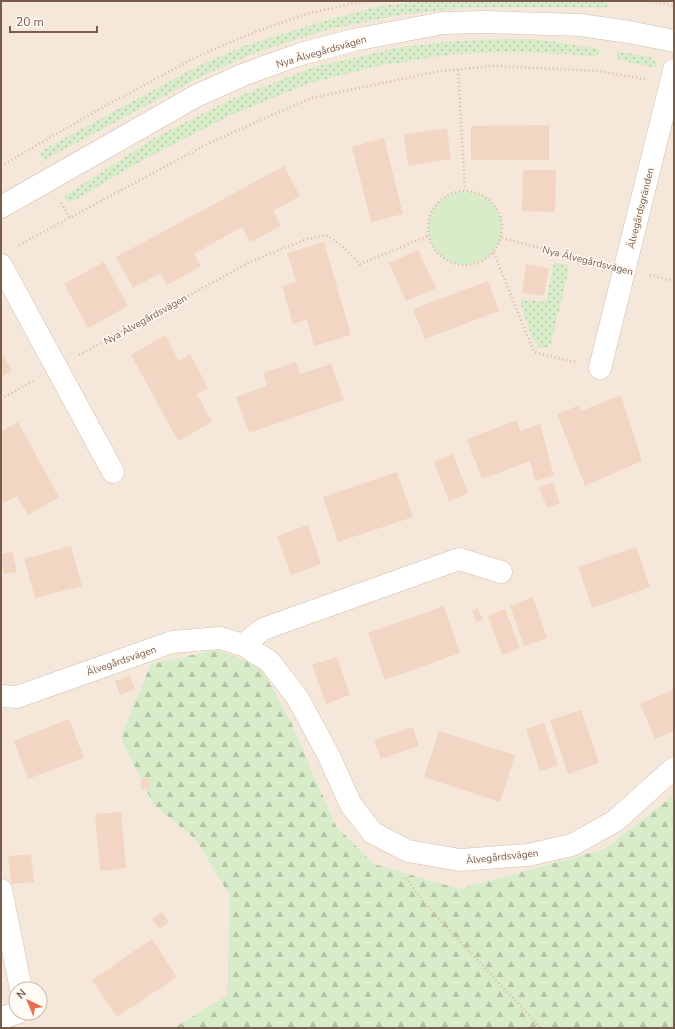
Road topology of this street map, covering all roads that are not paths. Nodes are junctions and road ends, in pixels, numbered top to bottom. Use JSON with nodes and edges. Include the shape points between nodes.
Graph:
{"nodes":[{"id":1,"x":674,"y":41,"type":"edge"},
{"id":2,"x":672,"y":77,"type":"edge"},
{"id":3,"x":1,"y":207,"type":"edge"},
{"id":4,"x":1,"y":265,"type":"edge"},
{"id":5,"x":600,"y":368,"type":"road end"},
{"id":6,"x":113,"y":472,"type":"dead end"},
{"id":7,"x":501,"y":572,"type":"dead end"},
{"id":8,"x":243,"y":644,"type":"junction"},
{"id":9,"x":1,"y":696,"type":"edge"},
{"id":10,"x":674,"y":768,"type":"edge"},
{"id":11,"x":1,"y":890,"type":"edge"},
{"id":12,"x":19,"y":981,"type":"edge"}],
"edges":[{"from":1,"to":3,"type":"street","name":"Nya Älvegårdsvägen","via":[[580,25],[484,22],[443,24],[354,40],[301,54],[245,74],[196,96]]},
{"from":2,"to":5,"type":"street","name":"Älvegårdsgränden"},
{"from":4,"to":6,"type":"street"},
{"from":7,"to":8,"type":"street","via":[[459,559],[263,629]]},
{"from":8,"to":9,"type":"street","name":"Älvegårdsvägen","via":[[220,638],[172,642],[17,697]]},
{"from":8,"to":10,"type":"street","name":"Älvegårdsvägen","via":[[269,661],[297,697],[329,756],[351,805],[369,828],[408,851],[460,860],[528,855],[572,845],[616,821]]},
{"from":11,"to":12,"type":"street"}]}
